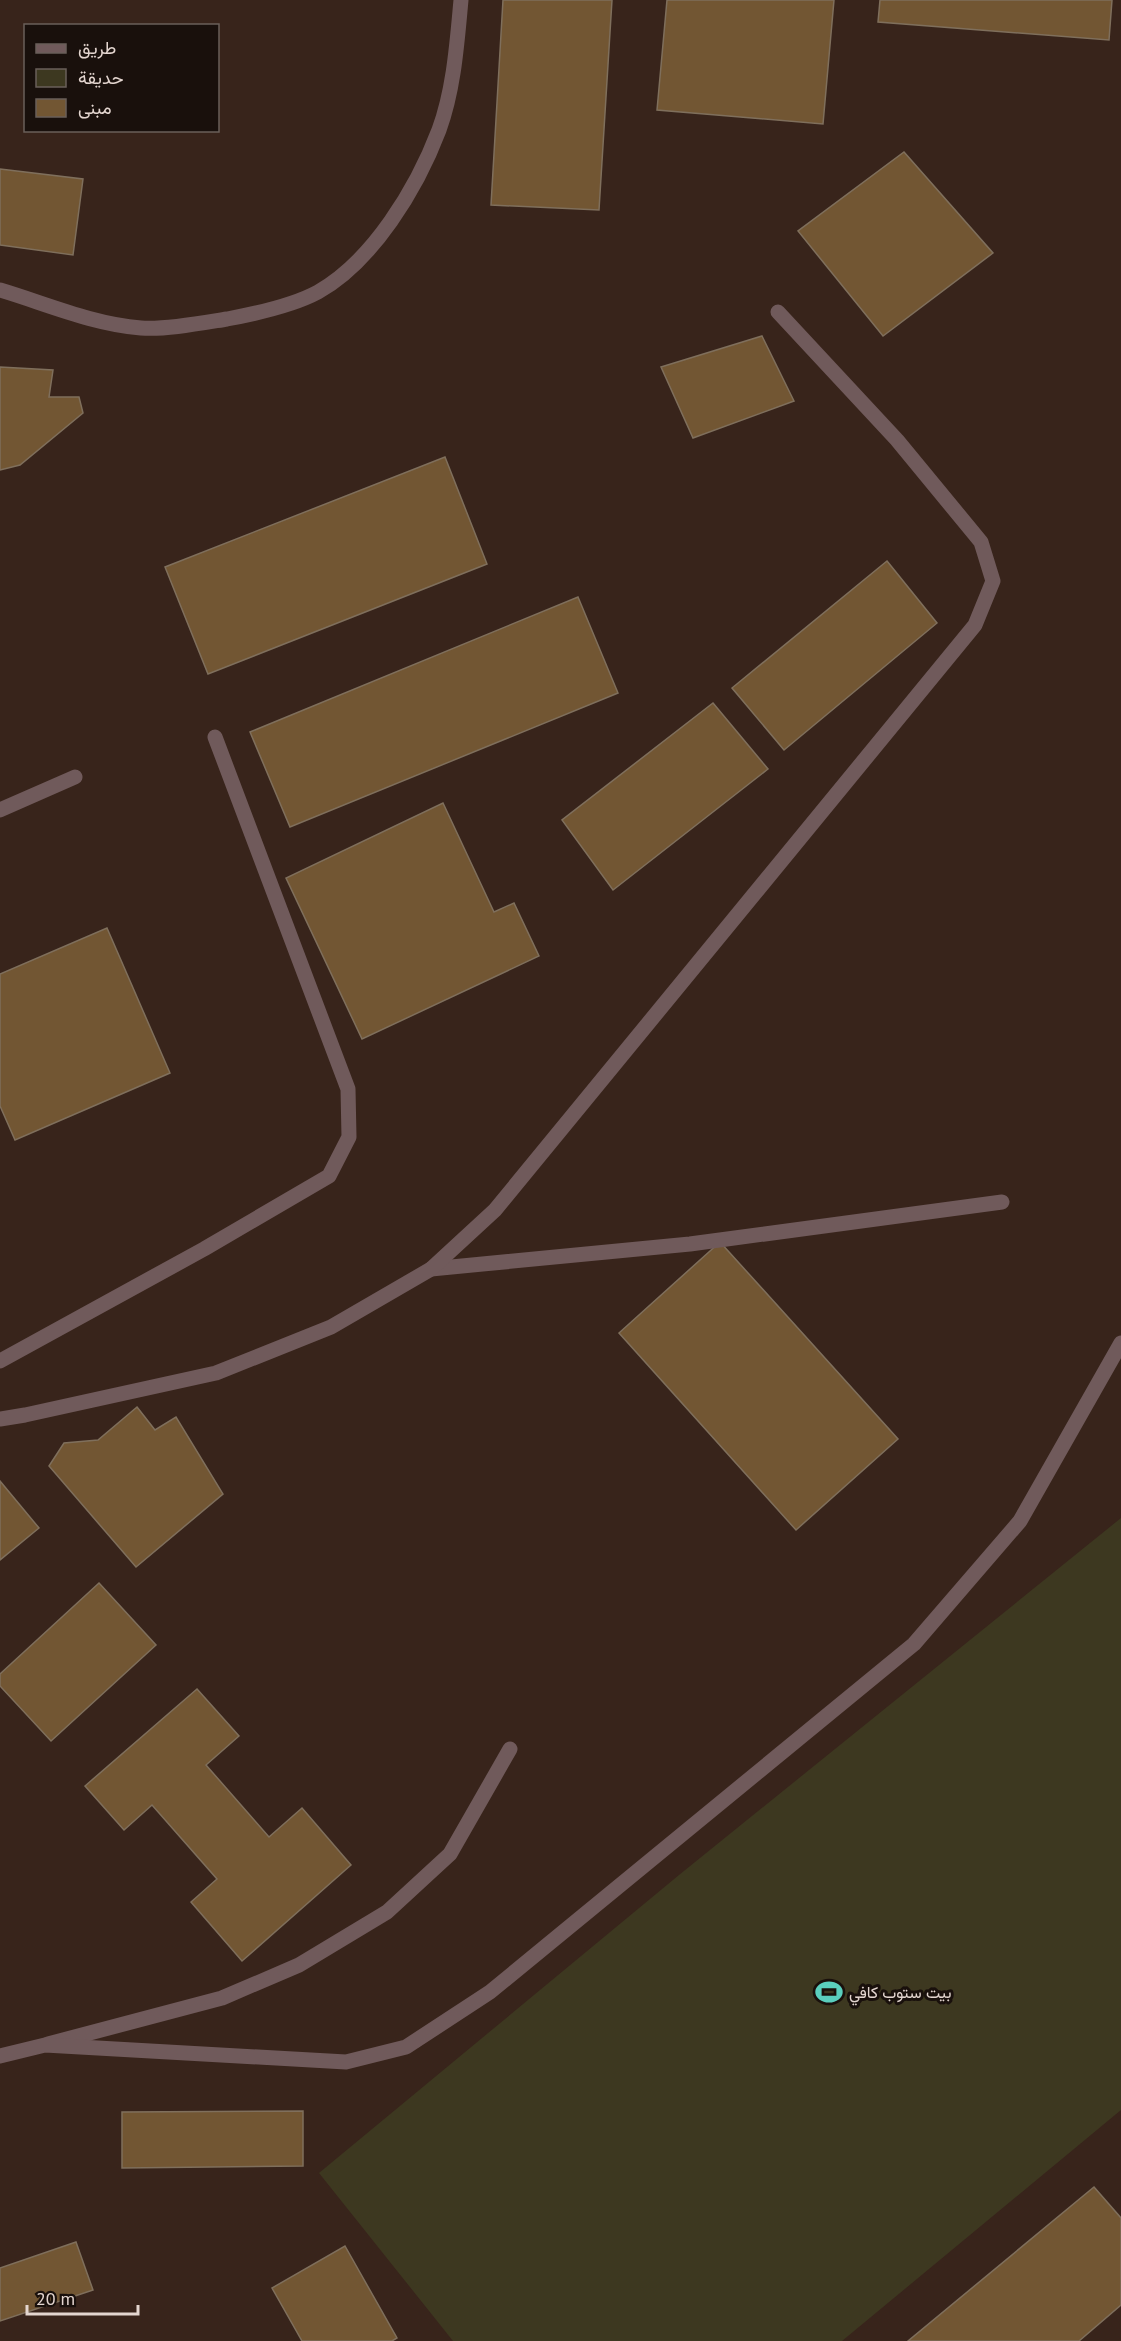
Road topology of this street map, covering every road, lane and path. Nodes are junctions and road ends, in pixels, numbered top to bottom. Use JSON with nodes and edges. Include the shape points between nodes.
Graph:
{"nodes":[{"id":1,"x":461,"y":0,"type":"edge"},
{"id":2,"x":0,"y":290,"type":"edge"},
{"id":3,"x":778,"y":312,"type":"dead end"},
{"id":4,"x":215,"y":737,"type":"dead end"},
{"id":5,"x":75,"y":777,"type":"dead end"},
{"id":6,"x":0,"y":810,"type":"edge"},
{"id":7,"x":1002,"y":1202,"type":"dead end"},
{"id":8,"x":431,"y":1269,"type":"junction"},
{"id":9,"x":1121,"y":1342,"type":"edge"},
{"id":10,"x":0,"y":1361,"type":"edge"},
{"id":11,"x":0,"y":1419,"type":"edge"},
{"id":12,"x":510,"y":1749,"type":"dead end"},
{"id":13,"x":45,"y":2045,"type":"junction"},
{"id":14,"x":0,"y":2056,"type":"edge"}],
"edges":[{"from":1,"to":2,"type":"street","via":[[452,77],[439,129],[422,168],[396,215],[357,262],[318,292],[260,313],[141,328],[68,314]]},
{"from":3,"to":8,"type":"street","via":[[897,440],[981,542],[993,581],[975,625],[634,1043],[495,1210]]},
{"from":4,"to":10,"type":"street","via":[[348,1089],[349,1137],[329,1176]]},
{"from":5,"to":6,"type":"street"},
{"from":7,"to":8,"type":"street","via":[[690,1244]]},
{"from":8,"to":11,"type":"street","via":[[331,1327],[216,1373]]},
{"from":9,"to":13,"type":"street","via":[[1020,1521],[914,1644],[490,1992],[406,2047],[346,2062]]},
{"from":12,"to":13,"type":"street","via":[[450,1854],[387,1912],[299,1965],[222,1998]]},
{"from":13,"to":14,"type":"street"}]}
